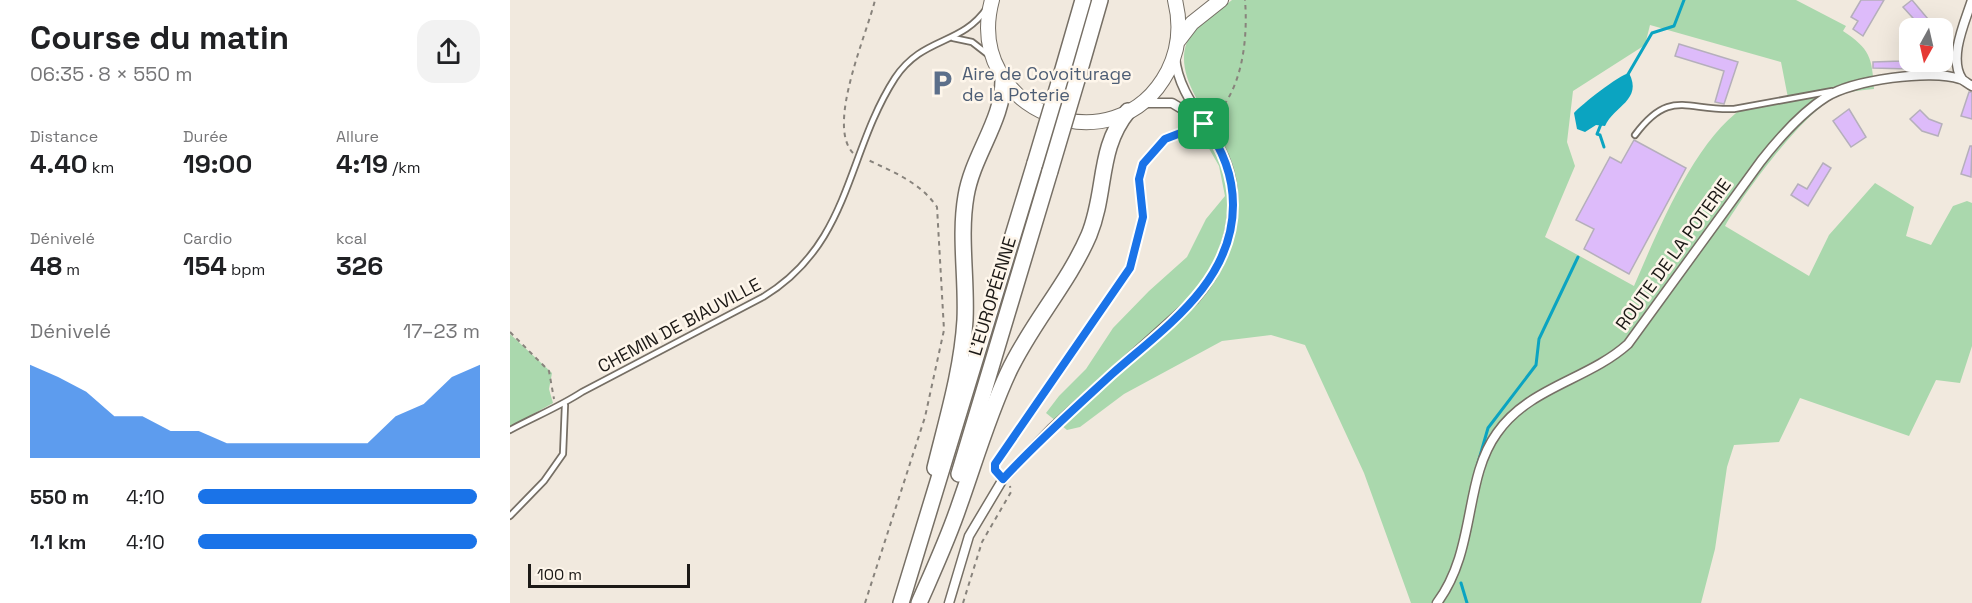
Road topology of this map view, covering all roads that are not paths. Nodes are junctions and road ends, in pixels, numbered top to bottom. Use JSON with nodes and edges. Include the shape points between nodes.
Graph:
{"nodes":[{"id":1,"x":992,"y":0,"type":"edge"},
{"id":2,"x":1083,"y":0,"type":"edge"},
{"id":3,"x":1100,"y":0,"type":"edge"},
{"id":4,"x":1175,"y":0,"type":"edge"},
{"id":5,"x":1221,"y":0,"type":"edge"},
{"id":6,"x":1972,"y":0,"type":"edge"},
{"id":7,"x":947,"y":39,"type":"junction"},
{"id":8,"x":1176,"y":47,"type":"junction"},
{"id":9,"x":995,"y":61,"type":"junction"},
{"id":10,"x":1003,"y":78,"type":"junction"},
{"id":11,"x":1962,"y":79,"type":"junction"},
{"id":12,"x":1972,"y":86,"type":"edge"},
{"id":13,"x":1838,"y":90,"type":"junction"},
{"id":14,"x":1134,"y":107,"type":"junction"},
{"id":15,"x":1204,"y":124,"type":"junction"},
{"id":16,"x":1635,"y":135,"type":"dead end"},
{"id":17,"x":565,"y":405,"type":"junction"},
{"id":18,"x":510,"y":430,"type":"edge"},
{"id":19,"x":935,"y":498,"type":"junction"},
{"id":20,"x":510,"y":516,"type":"edge"},
{"id":21,"x":902,"y":603,"type":"edge"},
{"id":22,"x":919,"y":603,"type":"edge"},
{"id":23,"x":948,"y":603,"type":"edge"},
{"id":24,"x":1437,"y":603,"type":"edge"}],
"edges":[{"from":1,"to":7,"type":"lane","name":"CHEMIN DE BIAUVILLE","via":[[973,26]]},
{"from":1,"to":9,"type":"main road","via":[[988,34]]},
{"from":2,"to":19,"type":"highway","name":"L'EUROPÉENNE","bridge":true},
{"from":3,"to":22,"type":"highway","name":"L'EUROPÉENNE","bridge":true},
{"from":4,"to":8,"type":"main road"},
{"from":5,"to":8,"type":"main road","via":[[1192,23]]},
{"from":6,"to":11,"type":"street","via":[[1957,57],[1956,68]]},
{"from":7,"to":9,"type":"lane","via":[[972,42]]},
{"from":7,"to":17,"type":"lane","name":"CHEMIN DE BIAUVILLE","via":[[926,47],[901,70],[882,102],[843,203],[826,234],[778,288],[582,392]]},
{"from":8,"to":14,"type":"main road","via":[[1160,84]]},
{"from":8,"to":15,"type":"street","via":[[1180,81]]},
{"from":9,"to":10,"type":"main road"},
{"from":10,"to":14,"type":"main road","via":[[1029,105],[1062,120],[1099,121]]},
{"from":10,"to":19,"type":"highway","via":[[1000,108],[976,158],[966,195],[964,329],[934,472]]},
{"from":11,"to":12,"type":"street"},
{"from":11,"to":13,"type":"street","name":"ROUTE DE LA POTERIE","via":[[1902,77]]},
{"from":13,"to":16,"type":"lane","via":[[1734,109],[1670,105],[1646,120]]},
{"from":13,"to":24,"type":"street","name":"ROUTE DE LA POTERIE","via":[[1771,148],[1628,344],[1605,362],[1533,399],[1498,432],[1482,465],[1459,564]]},
{"from":14,"to":15,"type":"street","via":[[1172,103]]},
{"from":14,"to":22,"type":"highway","via":[[1110,140],[1089,234],[1005,378],[948,538]]},
{"from":15,"to":23,"type":"street","via":[[1222,152],[1232,194],[1232,225],[1220,263],[1194,300],[1052,428],[1003,479],[969,536]]},
{"from":17,"to":18,"type":"lane","name":"CHEMIN DE BIAUVILLE"},
{"from":17,"to":20,"type":"lane","via":[[563,454],[544,481]]},
{"from":19,"to":21,"type":"highway","name":"L'EUROPÉENNE"}]}
